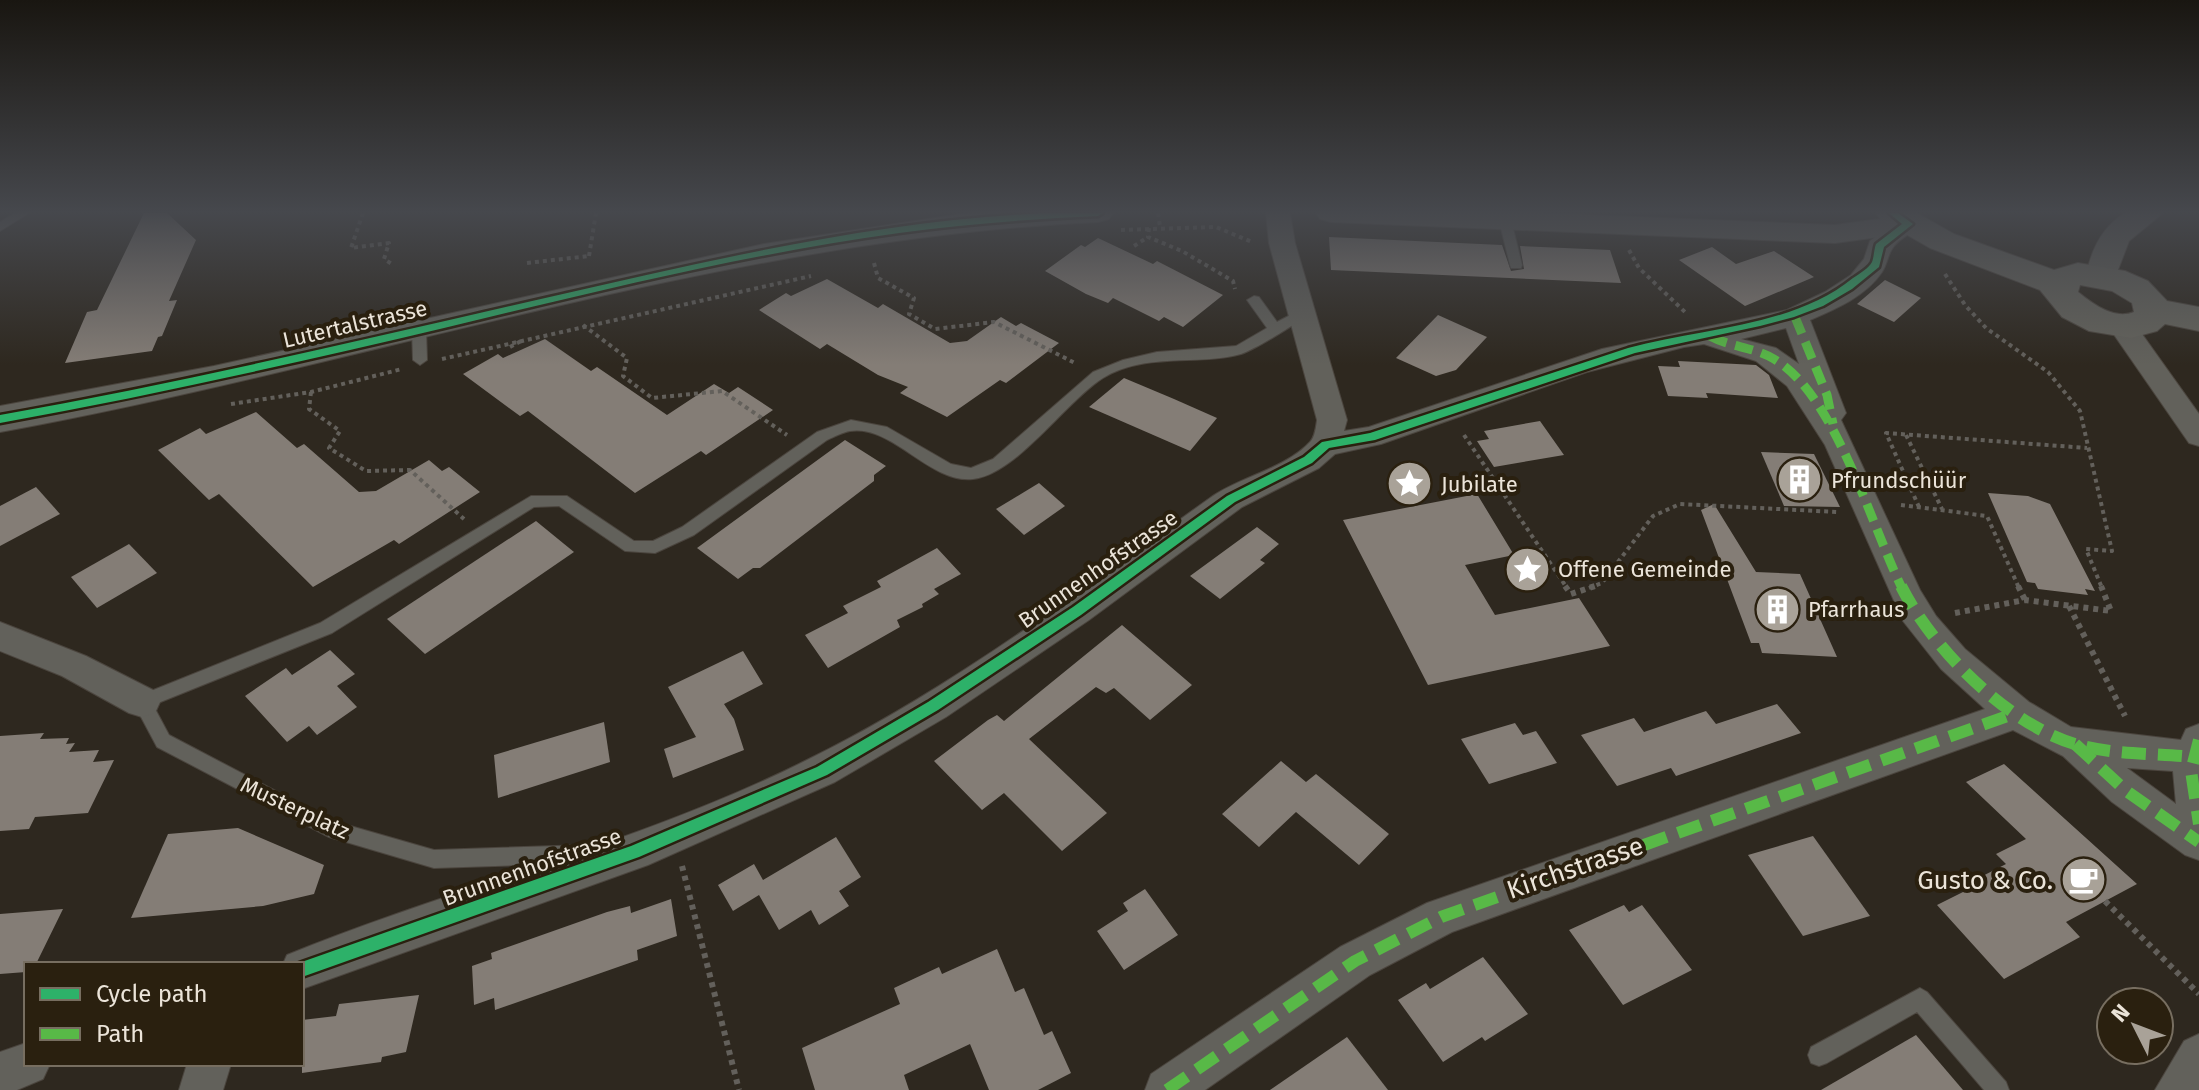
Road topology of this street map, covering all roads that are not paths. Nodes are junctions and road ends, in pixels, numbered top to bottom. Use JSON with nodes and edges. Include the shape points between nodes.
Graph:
{"nodes":[{"id":1,"x":735,"y":264,"type":"edge"},
{"id":2,"x":1288,"y":264,"type":"edge"},
{"id":3,"x":1876,"y":264,"type":"edge"},
{"id":4,"x":2003,"y":264,"type":"edge"},
{"id":5,"x":2104,"y":264,"type":"edge"},
{"id":6,"x":2102,"y":276,"type":"junction"},
{"id":7,"x":2058,"y":284,"type":"junction"},
{"id":8,"x":1254,"y":300,"type":"road end"},
{"id":9,"x":1302,"y":313,"type":"junction"},
{"id":10,"x":1795,"y":317,"type":"junction"},
{"id":11,"x":2137,"y":318,"type":"junction"},
{"id":12,"x":2199,"y":319,"type":"edge"},
{"id":13,"x":1275,"y":329,"type":"junction"},
{"id":14,"x":1710,"y":336,"type":"junction"},
{"id":15,"x":0,"y":419,"type":"edge"},
{"id":16,"x":1834,"y":428,"type":"junction"},
{"id":17,"x":2199,"y":436,"type":"edge"},
{"id":18,"x":1326,"y":445,"type":"junction"},
{"id":19,"x":0,"y":636,"type":"edge"},
{"id":20,"x":142,"y":702,"type":"junction"},
{"id":21,"x":2016,"y":713,"type":"junction"},
{"id":22,"x":2075,"y":744,"type":"junction"},
{"id":23,"x":2196,"y":748,"type":"edge"},
{"id":24,"x":2199,"y":824,"type":"edge"},
{"id":25,"x":2199,"y":842,"type":"edge"},
{"id":26,"x":634,"y":852,"type":"junction"},
{"id":27,"x":304,"y":968,"type":"edge"},
{"id":28,"x":1819,"y":1055,"type":"dead end"},
{"id":29,"x":2199,"y":1056,"type":"edge"},
{"id":30,"x":24,"y":1065,"type":"edge"},
{"id":31,"x":208,"y":1066,"type":"edge"},
{"id":32,"x":0,"y":1074,"type":"edge"},
{"id":33,"x":201,"y":1090,"type":"edge"},
{"id":34,"x":1167,"y":1090,"type":"edge"},
{"id":35,"x":1998,"y":1090,"type":"edge"},
{"id":36,"x":2177,"y":1090,"type":"edge"}],
"edges":[{"from":1,"to":15,"type":"street","name":"Lutertalstrasse","via":[[417,352]]},
{"from":2,"to":9,"type":"street"},
{"from":3,"to":10,"type":"street","name":"Brunnenhofstrasse","via":[[1840,294]]},
{"from":4,"to":7,"type":"main road"},
{"from":5,"to":6,"type":"street"},
{"from":6,"to":7,"type":"main road","via":[[2069,276]]},
{"from":6,"to":11,"type":"main road","via":[[2135,290]]},
{"from":7,"to":11,"type":"main road","via":[[2062,298],[2080,313]]},
{"from":8,"to":13,"type":"lane"},
{"from":9,"to":13,"type":"lane"},
{"from":9,"to":18,"type":"street","via":[[1332,420]]},
{"from":10,"to":14,"type":"street","name":"Brunnenhofstrasse"},
{"from":10,"to":16,"type":"street","via":[[1827,395]]},
{"from":11,"to":12,"type":"main road"},
{"from":11,"to":17,"type":"street"},
{"from":13,"to":20,"type":"lane","via":[[1239,350],[1157,357],[1098,375],[998,463],[972,474],[947,469],[882,431],[851,425],[822,436],[688,531],[655,547],[631,547],[562,500],[531,502],[326,628]]},
{"from":14,"to":16,"type":"street","via":[[1778,362]]},
{"from":14,"to":18,"type":"street","name":"Brunnenhofstrasse","via":[[1628,351],[1449,413]]},
{"from":16,"to":21,"type":"street","via":[[1883,508],[1924,627]]},
{"from":18,"to":26,"type":"street","name":"Brunnenhofstrasse","via":[[1308,460],[1231,499],[1077,611],[876,741],[779,791]]},
{"from":19,"to":20,"type":"street"},
{"from":20,"to":26,"type":"lane","name":"Musterplatz","via":[[163,741],[311,820],[403,853],[465,861]]},
{"from":21,"to":22,"type":"street"},
{"from":21,"to":34,"type":"street","name":"Kirchstrasse","via":[[1441,917],[1355,961]]},
{"from":22,"to":23,"type":"street"},
{"from":22,"to":25,"type":"street","via":[[2125,790]]},
{"from":23,"to":24,"type":"street","via":[[2191,778]]},
{"from":26,"to":27,"type":"street","name":"Brunnenhofstrasse"},
{"from":28,"to":35,"type":"lane","via":[[1920,999]]},
{"from":29,"to":36,"type":"street"},
{"from":30,"to":32,"type":"street"},
{"from":31,"to":33,"type":"street"}]}
